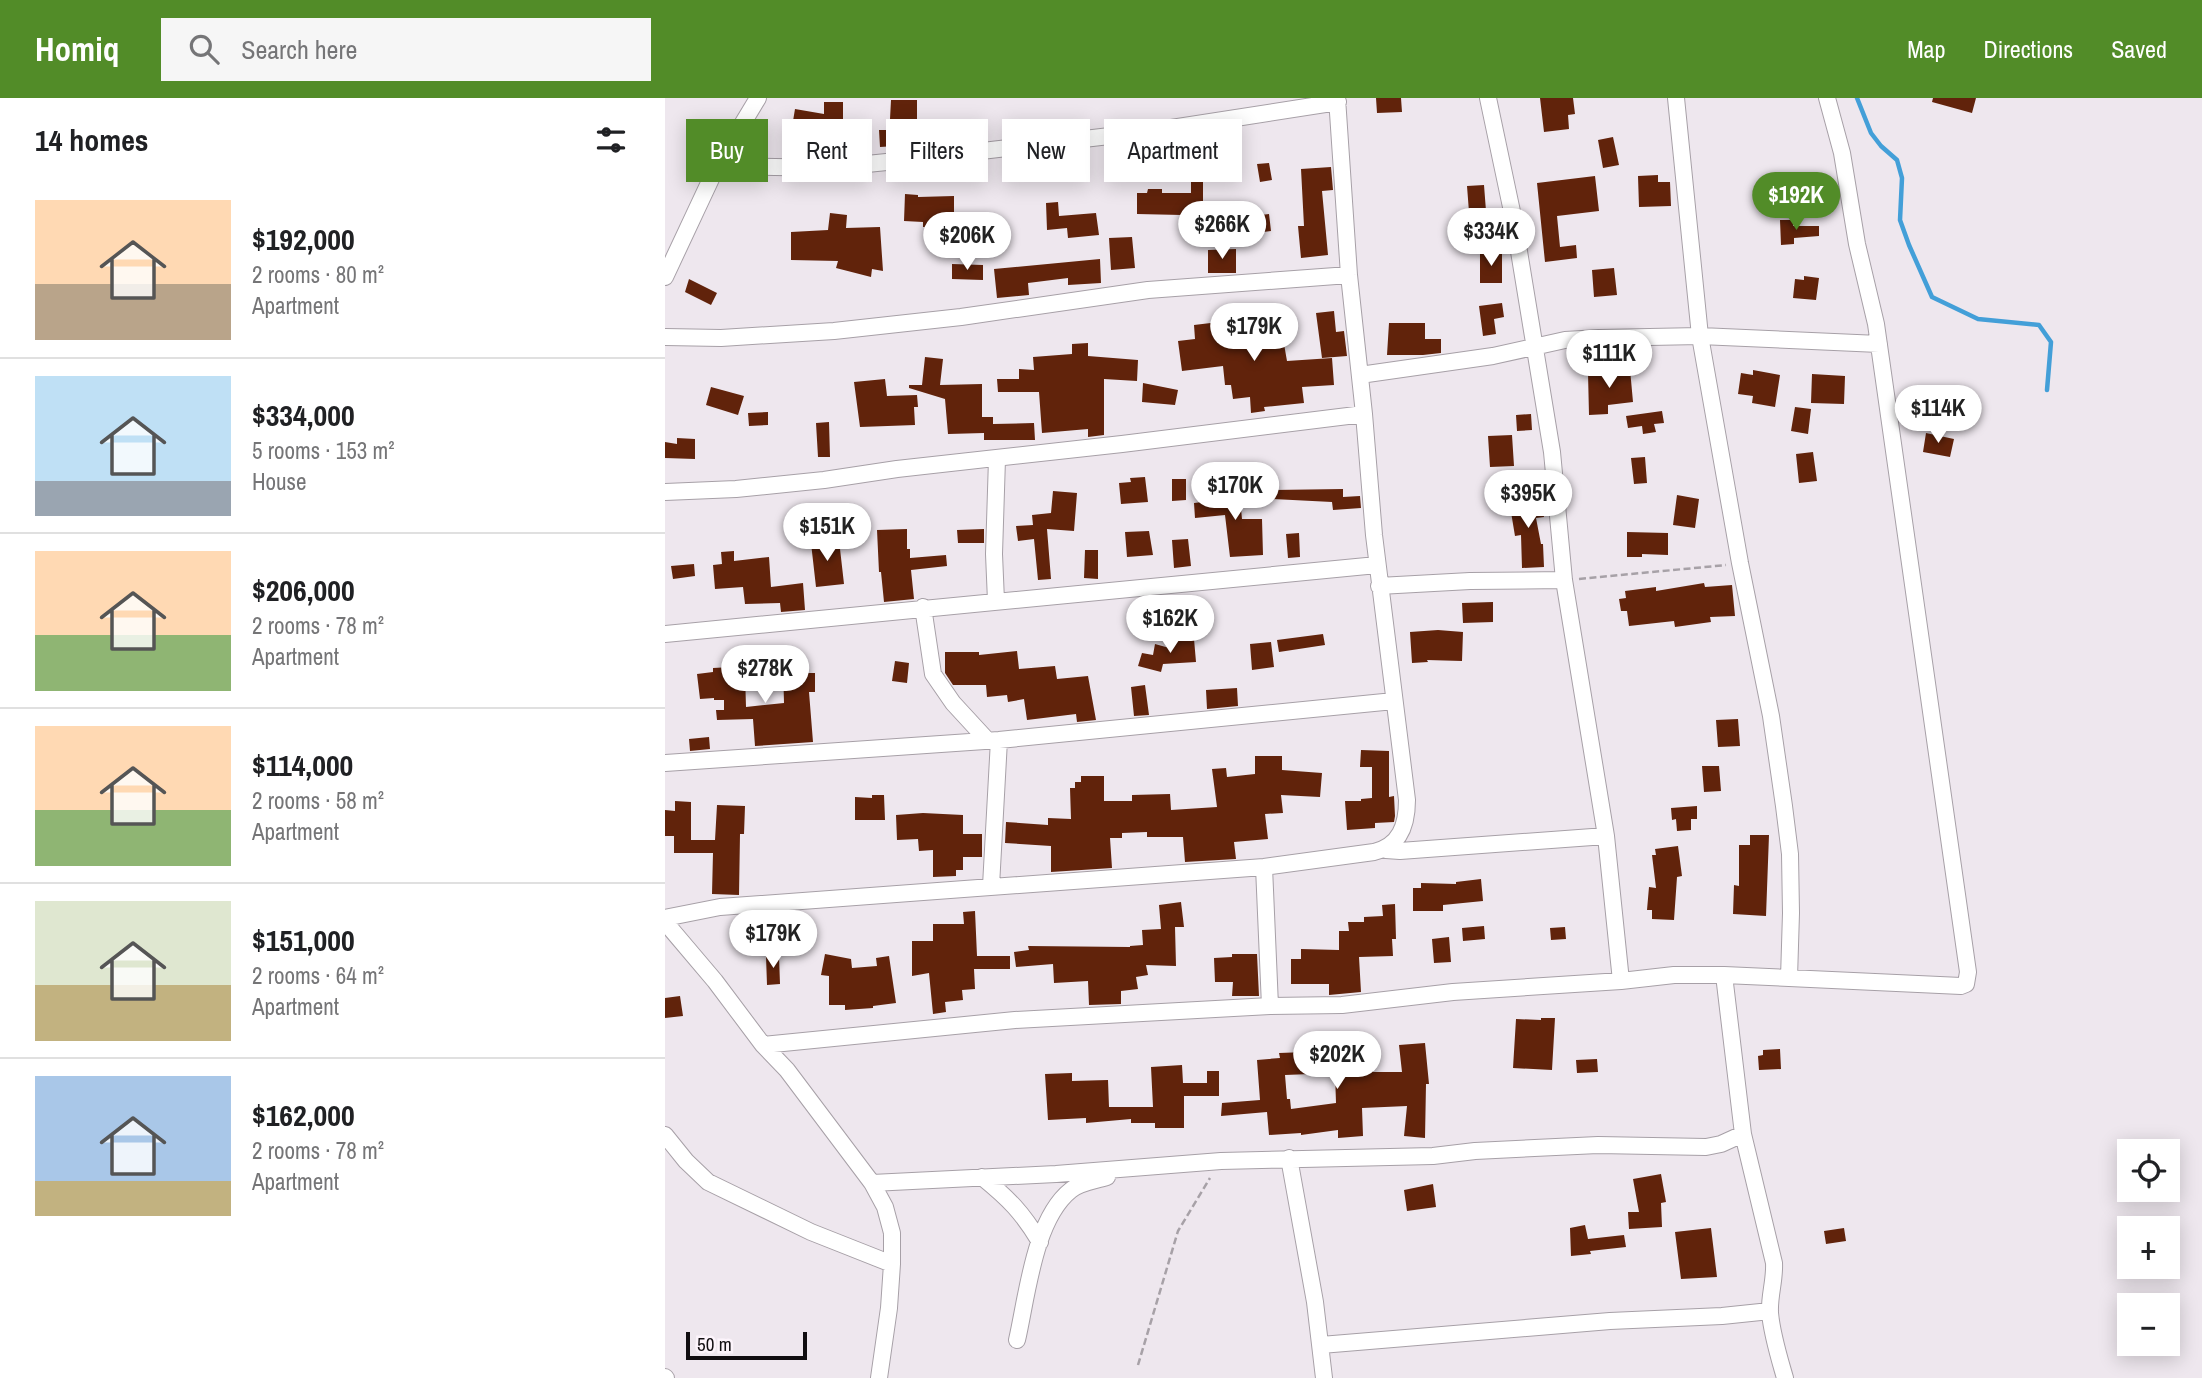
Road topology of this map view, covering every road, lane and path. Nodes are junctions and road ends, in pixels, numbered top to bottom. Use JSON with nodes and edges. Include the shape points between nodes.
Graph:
{"nodes":[{"id":1,"x":758,"y":98,"type":"edge"},
{"id":2,"x":1488,"y":98,"type":"edge"},
{"id":3,"x":1676,"y":98,"type":"edge"},
{"id":4,"x":1827,"y":98,"type":"edge"},
{"id":5,"x":1338,"y":100,"type":"edge"},
{"id":6,"x":745,"y":119,"type":"edge"},
{"id":7,"x":768,"y":167,"type":"edge"},
{"id":8,"x":710,"y":182,"type":"edge"},
{"id":9,"x":1349,"y":275,"type":"junction"},
{"id":10,"x":665,"y":277,"type":"edge"},
{"id":11,"x":1700,"y":336,"type":"junction"},
{"id":12,"x":665,"y":337,"type":"edge"},
{"id":13,"x":1879,"y":344,"type":"junction"},
{"id":14,"x":1533,"y":346,"type":"junction"},
{"id":15,"x":1360,"y":375,"type":"junction"},
{"id":16,"x":1364,"y":414,"type":"junction"},
{"id":17,"x":997,"y":459,"type":"junction"},
{"id":18,"x":665,"y":492,"type":"edge"},
{"id":19,"x":1740,"y":563,"type":"junction"},
{"id":20,"x":1377,"y":565,"type":"junction"},
{"id":21,"x":1564,"y":580,"type":"junction"},
{"id":22,"x":1380,"y":586,"type":"junction"},
{"id":23,"x":996,"y":601,"type":"junction"},
{"id":24,"x":923,"y":607,"type":"junction"},
{"id":25,"x":665,"y":634,"type":"edge"},
{"id":26,"x":1394,"y":701,"type":"junction"},
{"id":27,"x":993,"y":741,"type":"junction"},
{"id":28,"x":665,"y":762,"type":"edge"},
{"id":29,"x":1606,"y":836,"type":"junction"},
{"id":30,"x":1386,"y":849,"type":"junction"},
{"id":31,"x":1264,"y":867,"type":"junction"},
{"id":32,"x":991,"y":886,"type":"junction"},
{"id":33,"x":665,"y":920,"type":"edge"},
{"id":34,"x":1724,"y":975,"type":"junction"},
{"id":35,"x":1789,"y":978,"type":"junction"},
{"id":36,"x":1621,"y":981,"type":"junction"},
{"id":37,"x":1270,"y":1006,"type":"junction"},
{"id":38,"x":763,"y":1045,"type":"junction"},
{"id":39,"x":1743,"y":1134,"type":"junction"},
{"id":40,"x":665,"y":1135,"type":"edge"},
{"id":41,"x":1289,"y":1158,"type":"junction"},
{"id":42,"x":1221,"y":1161,"type":"junction"},
{"id":43,"x":1136,"y":1168,"type":"junction"},
{"id":44,"x":982,"y":1177,"type":"junction"},
{"id":45,"x":872,"y":1182,"type":"junction"},
{"id":46,"x":1040,"y":1242,"type":"junction"},
{"id":47,"x":893,"y":1264,"type":"junction"},
{"id":48,"x":1770,"y":1311,"type":"junction"},
{"id":49,"x":1017,"y":1340,"type":"dead end"},
{"id":50,"x":1321,"y":1345,"type":"junction"},
{"id":51,"x":1139,"y":1366,"type":"dead end"},
{"id":52,"x":879,"y":1378,"type":"edge"},
{"id":53,"x":1324,"y":1378,"type":"edge"},
{"id":54,"x":1785,"y":1378,"type":"edge"}],
"edges":[{"from":1,"to":6,"type":"street"},
{"from":2,"to":14,"type":"street","via":[[1514,221]]},
{"from":3,"to":11,"type":"street"},
{"from":4,"to":13,"type":"street"},
{"from":5,"to":7,"type":"street","via":[[1152,131],[893,162]]},
{"from":5,"to":9,"type":"street"},
{"from":8,"to":10,"type":"street"},
{"from":9,"to":12,"type":"street","via":[[1148,290],[834,331]]},
{"from":9,"to":15,"type":"street"},
{"from":11,"to":13,"type":"street"},
{"from":11,"to":14,"type":"street","via":[[1565,340]]},
{"from":11,"to":19,"type":"street"},
{"from":13,"to":35,"type":"street","via":[[1968,978],[1961,986]]},
{"from":14,"to":15,"type":"street"},
{"from":14,"to":21,"type":"street","via":[[1552,452]]},
{"from":15,"to":16,"type":"street"},
{"from":16,"to":17,"type":"street"},
{"from":16,"to":20,"type":"street"},
{"from":17,"to":18,"type":"street","via":[[736,489]]},
{"from":17,"to":23,"type":"street"},
{"from":19,"to":21,"type":"path"},
{"from":19,"to":35,"type":"street","via":[[1771,716],[1790,853]]},
{"from":20,"to":22,"type":"street"},
{"from":20,"to":23,"type":"street"},
{"from":21,"to":22,"type":"street"},
{"from":21,"to":29,"type":"street"},
{"from":22,"to":26,"type":"street"},
{"from":23,"to":24,"type":"street"},
{"from":24,"to":25,"type":"street"},
{"from":24,"to":27,"type":"street","via":[[933,674],[953,703]]},
{"from":26,"to":27,"type":"street"},
{"from":26,"to":30,"type":"street","via":[[1407,809],[1399,836]]},
{"from":27,"to":28,"type":"street"},
{"from":27,"to":32,"type":"street"},
{"from":29,"to":30,"type":"street"},
{"from":29,"to":36,"type":"street"},
{"from":30,"to":31,"type":"street"},
{"from":31,"to":32,"type":"street"},
{"from":31,"to":37,"type":"street"},
{"from":32,"to":33,"type":"street","via":[[720,907]]},
{"from":33,"to":38,"type":"street"},
{"from":34,"to":35,"type":"street"},
{"from":34,"to":36,"type":"street"},
{"from":34,"to":39,"type":"street"},
{"from":36,"to":37,"type":"street"},
{"from":37,"to":38,"type":"street","via":[[1016,1020]]},
{"from":38,"to":45,"type":"street"},
{"from":39,"to":41,"type":"street","via":[[1706,1147],[1598,1145],[1433,1156]]},
{"from":39,"to":48,"type":"street","via":[[1771,1245],[1775,1280]]},
{"from":40,"to":47,"type":"street","via":[[708,1182],[811,1232]]},
{"from":41,"to":42,"type":"street"},
{"from":41,"to":50,"type":"street"},
{"from":42,"to":43,"type":"street"},
{"from":42,"to":51,"type":"path","via":[[1178,1231]]},
{"from":43,"to":44,"type":"street"},
{"from":43,"to":46,"type":"street","via":[[1073,1188],[1056,1208]]},
{"from":44,"to":45,"type":"street"},
{"from":44,"to":46,"type":"street","via":[[1012,1201]]},
{"from":45,"to":47,"type":"street","via":[[892,1233]]},
{"from":46,"to":49,"type":"street"},
{"from":47,"to":52,"type":"street"},
{"from":48,"to":50,"type":"street"},
{"from":48,"to":54,"type":"street"},
{"from":50,"to":53,"type":"street"}]}
